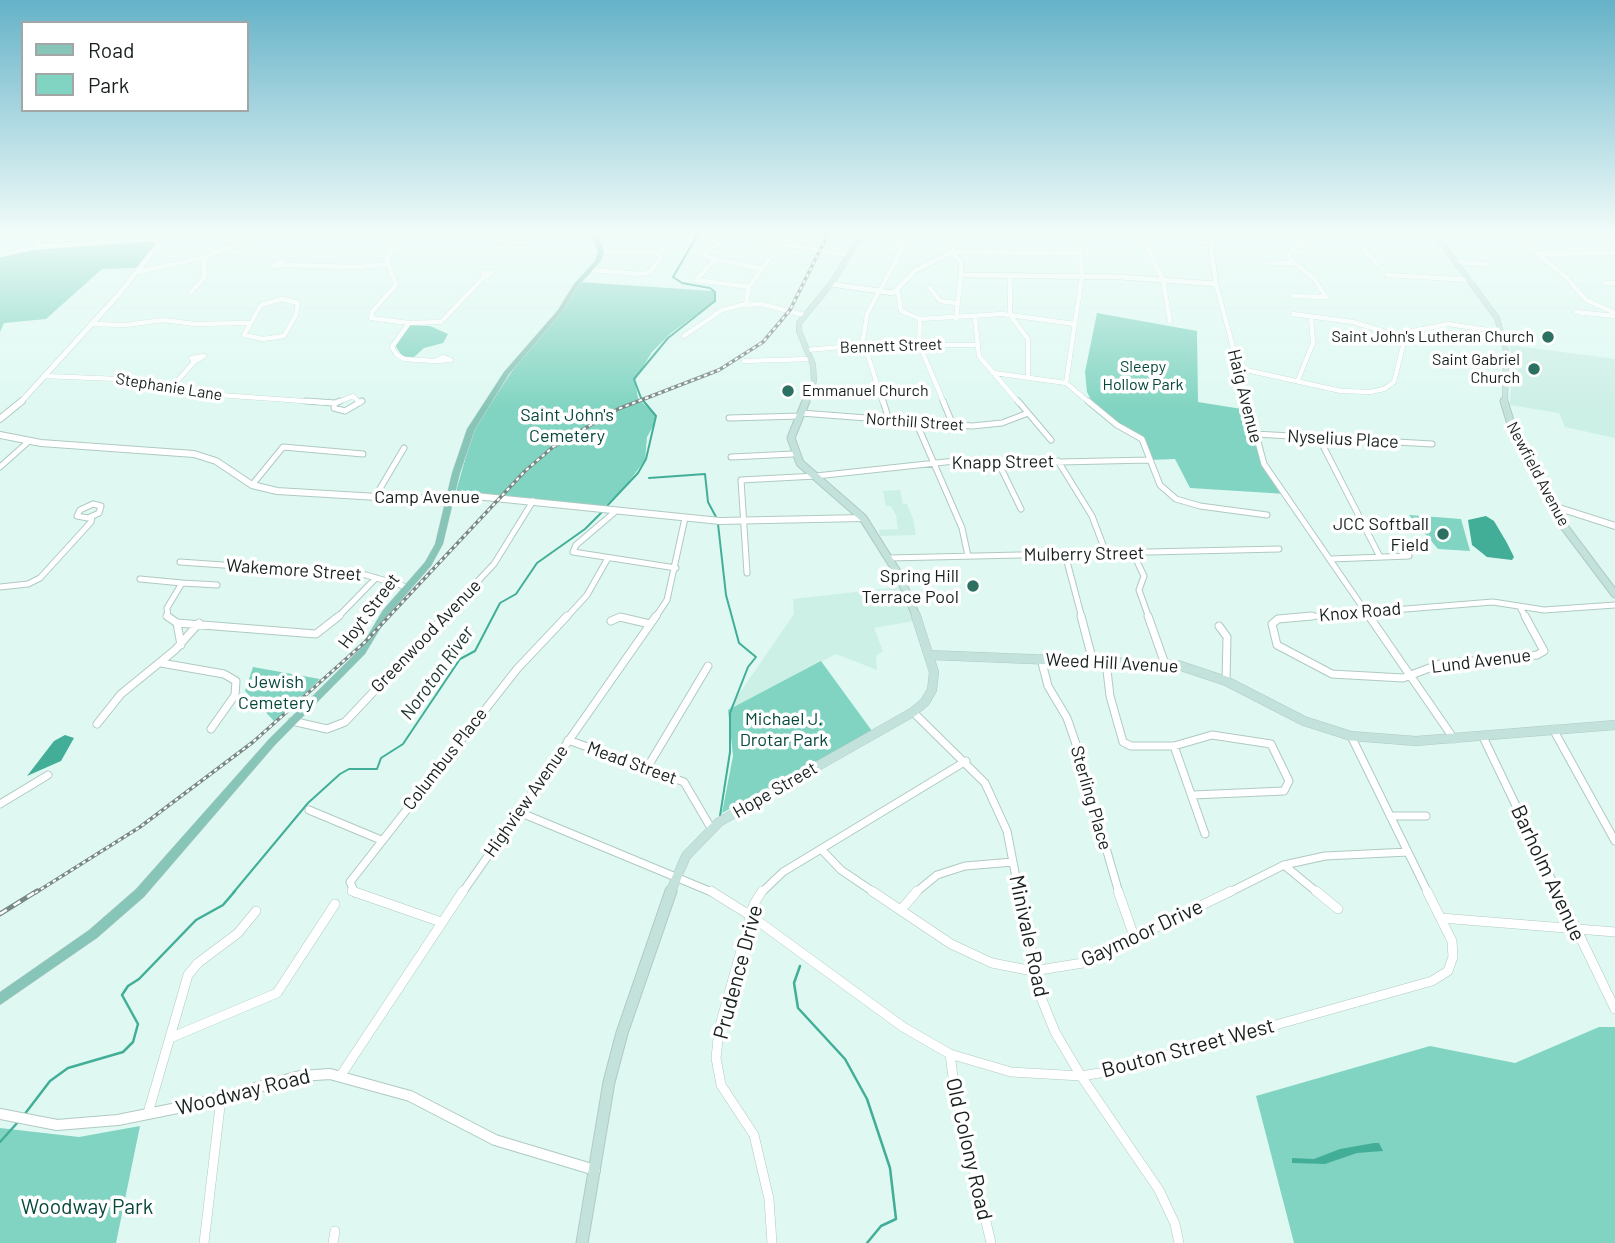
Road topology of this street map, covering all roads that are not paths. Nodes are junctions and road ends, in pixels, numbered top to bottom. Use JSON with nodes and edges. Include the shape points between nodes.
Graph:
{"nodes":[{"id":1,"x":119,"y":292,"type":"edge"},
{"id":2,"x":391,"y":292,"type":"edge"},
{"id":3,"x":469,"y":292,"type":"edge"},
{"id":4,"x":572,"y":292,"type":"edge"},
{"id":5,"x":748,"y":292,"type":"edge"},
{"id":6,"x":824,"y":292,"type":"edge"},
{"id":7,"x":877,"y":292,"type":"edge"},
{"id":8,"x":898,"y":292,"type":"edge"},
{"id":9,"x":933,"y":292,"type":"edge"},
{"id":10,"x":958,"y":292,"type":"edge"},
{"id":11,"x":1010,"y":292,"type":"edge"},
{"id":12,"x":1080,"y":292,"type":"edge"},
{"id":13,"x":1165,"y":292,"type":"edge"},
{"id":14,"x":1218,"y":292,"type":"edge"},
{"id":15,"x":1323,"y":292,"type":"edge"},
{"id":16,"x":1480,"y":292,"type":"edge"},
{"id":17,"x":1580,"y":292,"type":"edge"},
{"id":18,"x":1294,"y":296,"type":"dead end"},
{"id":19,"x":956,"y":303,"type":"junction"},
{"id":20,"x":746,"y":304,"type":"junction"},
{"id":21,"x":1576,"y":312,"type":"dead end"},
{"id":22,"x":1010,"y":314,"type":"junction"},
{"id":23,"x":1293,"y":314,"type":"dead end"},
{"id":24,"x":1615,"y":314,"type":"edge"},
{"id":25,"x":804,"y":315,"type":"junction"},
{"id":26,"x":1311,"y":316,"type":"junction"},
{"id":27,"x":975,"y":318,"type":"junction"},
{"id":28,"x":920,"y":319,"type":"junction"},
{"id":29,"x":956,"y":319,"type":"junction"},
{"id":30,"x":1170,"y":321,"type":"dead end"},
{"id":31,"x":248,"y":323,"type":"junction"},
{"id":32,"x":409,"y":323,"type":"junction"},
{"id":33,"x":91,"y":324,"type":"junction"},
{"id":34,"x":1075,"y":324,"type":"junction"},
{"id":35,"x":1501,"y":332,"type":"junction"},
{"id":36,"x":684,"y":336,"type":"dead end"},
{"id":37,"x":1405,"y":338,"type":"junction"},
{"id":38,"x":919,"y":344,"type":"junction"},
{"id":39,"x":864,"y":345,"type":"junction"},
{"id":40,"x":975,"y":345,"type":"junction"},
{"id":41,"x":807,"y":350,"type":"junction"},
{"id":42,"x":810,"y":359,"type":"junction"},
{"id":43,"x":435,"y":361,"type":"dead end"},
{"id":44,"x":744,"y":361,"type":"dead end"},
{"id":45,"x":194,"y":362,"type":"dead end"},
{"id":46,"x":1237,"y":368,"type":"junction"},
{"id":47,"x":994,"y":373,"type":"junction"},
{"id":48,"x":44,"y":376,"type":"junction"},
{"id":49,"x":1028,"y":376,"type":"junction"},
{"id":50,"x":1298,"y":380,"type":"junction"},
{"id":51,"x":1066,"y":383,"type":"junction"},
{"id":52,"x":172,"y":387,"type":"junction"},
{"id":53,"x":335,"y":403,"type":"junction"},
{"id":54,"x":1028,"y":413,"type":"junction"},
{"id":55,"x":801,"y":414,"type":"junction"},
{"id":56,"x":729,"y":418,"type":"dead end"},
{"id":57,"x":0,"y":419,"type":"edge"},
{"id":58,"x":889,"y":420,"type":"junction"},
{"id":59,"x":916,"y":422,"type":"junction"},
{"id":60,"x":953,"y":425,"type":"junction"},
{"id":61,"x":1255,"y":434,"type":"junction"},
{"id":62,"x":0,"y":435,"type":"edge"},
{"id":63,"x":1319,"y":438,"type":"junction"},
{"id":64,"x":1051,"y":440,"type":"dead end"},
{"id":65,"x":28,"y":442,"type":"junction"},
{"id":66,"x":1432,"y":444,"type":"dead end"},
{"id":67,"x":404,"y":449,"type":"dead end"},
{"id":68,"x":363,"y":454,"type":"dead end"},
{"id":69,"x":793,"y":454,"type":"junction"},
{"id":70,"x":731,"y":457,"type":"dead end"},
{"id":71,"x":1149,"y":460,"type":"junction"},
{"id":72,"x":1058,"y":461,"type":"junction"},
{"id":73,"x":999,"y":462,"type":"junction"},
{"id":74,"x":933,"y":464,"type":"junction"},
{"id":75,"x":0,"y":467,"type":"edge"},
{"id":76,"x":816,"y":476,"type":"junction"},
{"id":77,"x":252,"y":485,"type":"junction"},
{"id":78,"x":453,"y":497,"type":"junction"},
{"id":79,"x":375,"y":498,"type":"junction"},
{"id":80,"x":533,"y":501,"type":"junction"},
{"id":81,"x":1553,"y":506,"type":"junction"},
{"id":82,"x":1021,"y":509,"type":"dead end"},
{"id":83,"x":616,"y":511,"type":"junction"},
{"id":84,"x":1267,"y":515,"type":"dead end"},
{"id":85,"x":92,"y":517,"type":"dead end"},
{"id":86,"x":685,"y":518,"type":"junction"},
{"id":87,"x":863,"y":518,"type":"junction"},
{"id":88,"x":744,"y":521,"type":"junction"},
{"id":89,"x":1615,"y":526,"type":"edge"},
{"id":90,"x":1279,"y":549,"type":"dead end"},
{"id":91,"x":1106,"y":553,"type":"junction"},
{"id":92,"x":1133,"y":553,"type":"junction"},
{"id":93,"x":1065,"y":554,"type":"junction"},
{"id":94,"x":968,"y":556,"type":"junction"},
{"id":95,"x":1380,"y":556,"type":"junction"},
{"id":96,"x":1409,"y":556,"type":"dead end"},
{"id":97,"x":608,"y":558,"type":"junction"},
{"id":98,"x":889,"y":558,"type":"junction"},
{"id":99,"x":1331,"y":559,"type":"junction"},
{"id":100,"x":180,"y":562,"type":"dead end"},
{"id":101,"x":676,"y":568,"type":"junction"},
{"id":102,"x":747,"y":573,"type":"dead end"},
{"id":103,"x":376,"y":578,"type":"junction"},
{"id":104,"x":140,"y":579,"type":"dead end"},
{"id":105,"x":182,"y":583,"type":"junction"},
{"id":106,"x":216,"y":585,"type":"dead end"},
{"id":107,"x":0,"y":587,"type":"edge"},
{"id":108,"x":407,"y":587,"type":"junction"},
{"id":109,"x":1614,"y":592,"type":"edge"},
{"id":110,"x":1615,"y":605,"type":"edge"},
{"id":111,"x":1521,"y":608,"type":"junction"},
{"id":112,"x":1368,"y":611,"type":"junction"},
{"id":113,"x":611,"y":621,"type":"dead end"},
{"id":114,"x":177,"y":623,"type":"junction"},
{"id":115,"x":199,"y":623,"type":"junction"},
{"id":116,"x":650,"y":624,"type":"junction"},
{"id":117,"x":1219,"y":625,"type":"dead end"},
{"id":118,"x":181,"y":645,"type":"junction"},
{"id":119,"x":930,"y":655,"type":"junction"},
{"id":120,"x":1041,"y":659,"type":"junction"},
{"id":121,"x":1093,"y":662,"type":"junction"},
{"id":122,"x":1105,"y":662,"type":"junction"},
{"id":123,"x":161,"y":663,"type":"junction"},
{"id":124,"x":1165,"y":664,"type":"junction"},
{"id":125,"x":708,"y":666,"type":"dead end"},
{"id":126,"x":1412,"y":674,"type":"junction"},
{"id":127,"x":1226,"y":681,"type":"junction"},
{"id":128,"x":913,"y":712,"type":"junction"},
{"id":129,"x":292,"y":721,"type":"junction"},
{"id":130,"x":97,"y":724,"type":"dead end"},
{"id":131,"x":1615,"y":725,"type":"edge"},
{"id":132,"x":211,"y":729,"type":"dead end"},
{"id":133,"x":1553,"y":729,"type":"junction"},
{"id":134,"x":1351,"y":736,"type":"junction"},
{"id":135,"x":1483,"y":737,"type":"junction"},
{"id":136,"x":1454,"y":739,"type":"junction"},
{"id":137,"x":568,"y":740,"type":"junction"},
{"id":138,"x":1174,"y":746,"type":"junction"},
{"id":139,"x":966,"y":761,"type":"junction"},
{"id":140,"x":647,"y":768,"type":"junction"},
{"id":141,"x":48,"y":775,"type":"dead end"},
{"id":142,"x":1193,"y":795,"type":"junction"},
{"id":143,"x":0,"y":804,"type":"edge"},
{"id":144,"x":309,"y":810,"type":"dead end"},
{"id":145,"x":519,"y":812,"type":"junction"},
{"id":146,"x":1390,"y":816,"type":"junction"},
{"id":147,"x":1426,"y":816,"type":"dead end"},
{"id":148,"x":711,"y":828,"type":"junction"},
{"id":149,"x":1205,"y":834,"type":"dead end"},
{"id":150,"x":381,"y":841,"type":"junction"},
{"id":151,"x":1615,"y":841,"type":"edge"},
{"id":152,"x":821,"y":849,"type":"junction"},
{"id":153,"x":1408,"y":852,"type":"junction"},
{"id":154,"x":1013,"y":862,"type":"junction"},
{"id":155,"x":1284,"y":865,"type":"junction"},
{"id":156,"x":676,"y":874,"type":"junction"},
{"id":157,"x":335,"y":904,"type":"dead end"},
{"id":158,"x":1338,"y":909,"type":"dead end"},
{"id":159,"x":901,"y":910,"type":"junction"},
{"id":160,"x":256,"y":911,"type":"dead end"},
{"id":161,"x":751,"y":916,"type":"junction"},
{"id":162,"x":1441,"y":918,"type":"junction"},
{"id":163,"x":441,"y":922,"type":"junction"},
{"id":164,"x":1574,"y":928,"type":"junction"},
{"id":165,"x":1615,"y":932,"type":"edge"},
{"id":166,"x":1135,"y":939,"type":"junction"},
{"id":167,"x":1033,"y":971,"type":"junction"},
{"id":168,"x":0,"y":999,"type":"edge"},
{"id":169,"x":1615,"y":1009,"type":"edge"},
{"id":170,"x":170,"y":1038,"type":"junction"},
{"id":171,"x":950,"y":1054,"type":"junction"},
{"id":172,"x":341,"y":1075,"type":"junction"},
{"id":173,"x":1081,"y":1076,"type":"junction"},
{"id":174,"x":221,"y":1098,"type":"junction"},
{"id":175,"x":0,"y":1114,"type":"edge"},
{"id":176,"x":147,"y":1115,"type":"junction"},
{"id":177,"x":595,"y":1170,"type":"junction"},
{"id":178,"x":335,"y":1231,"type":"dead end"},
{"id":179,"x":204,"y":1243,"type":"edge"},
{"id":180,"x":333,"y":1243,"type":"edge"},
{"id":181,"x":582,"y":1243,"type":"edge"},
{"id":182,"x":772,"y":1243,"type":"edge"},
{"id":183,"x":991,"y":1243,"type":"edge"},
{"id":184,"x":1179,"y":1243,"type":"edge"}],
"edges":[{"from":1,"to":33,"type":"street"},
{"from":2,"to":32,"type":"street","via":[[370,315]]},
{"from":3,"to":32,"type":"street","via":[[441,322]]},
{"from":4,"to":78,"type":"main road","name":"Hoyt Street","via":[[506,373],[471,429]]},
{"from":5,"to":20,"type":"street"},
{"from":6,"to":25,"type":"main road"},
{"from":7,"to":39,"type":"street","via":[[867,314]]},
{"from":8,"to":28,"type":"street","via":[[901,311]]},
{"from":9,"to":19,"type":"street","via":[[940,301]]},
{"from":10,"to":19,"type":"street"},
{"from":11,"to":22,"type":"street"},
{"from":12,"to":34,"type":"street"},
{"from":13,"to":30,"type":"street"},
{"from":14,"to":46,"type":"street","name":"Haig Avenue"},
{"from":15,"to":18,"type":"street","via":[[1326,296],[1321,299]]},
{"from":16,"to":35,"type":"main road","name":"Newfield Avenue","via":[[1495,313]]},
{"from":17,"to":24,"type":"street"},
{"from":19,"to":29,"type":"street"},
{"from":20,"to":25,"type":"street"},
{"from":20,"to":36,"type":"street","via":[[722,310]]},
{"from":21,"to":24,"type":"street"},
{"from":22,"to":27,"type":"street"},
{"from":22,"to":34,"type":"street"},
{"from":22,"to":49,"type":"street","via":[[1028,339]]},
{"from":23,"to":26,"type":"street"},
{"from":25,"to":41,"type":"main road","via":[[799,331]]},
{"from":26,"to":37,"type":"street","via":[[1353,322]]},
{"from":26,"to":50,"type":"street","via":[[1312,343]]},
{"from":27,"to":29,"type":"street"},
{"from":27,"to":40,"type":"street"},
{"from":28,"to":29,"type":"street"},
{"from":28,"to":38,"type":"street"},
{"from":31,"to":31,"type":"street","via":[[268,302],[298,303],[284,336],[247,337]]},
{"from":31,"to":33,"type":"street"},
{"from":32,"to":43,"type":"street","via":[[392,347],[396,354],[404,359]]},
{"from":33,"to":48,"type":"street"},
{"from":34,"to":51,"type":"street"},
{"from":35,"to":37,"type":"street","via":[[1439,325],[1413,331]]},
{"from":35,"to":81,"type":"main road","name":"Newfield Avenue","via":[[1506,351],[1506,414]]},
{"from":37,"to":50,"type":"street","via":[[1396,378],[1384,389],[1349,392]]},
{"from":38,"to":39,"type":"street","name":"Bennett Street"},
{"from":38,"to":40,"type":"street","name":"Bennett Street"},
{"from":38,"to":60,"type":"street"},
{"from":39,"to":41,"type":"street","name":"Bennett Street"},
{"from":39,"to":58,"type":"street"},
{"from":40,"to":47,"type":"street"},
{"from":41,"to":42,"type":"main road"},
{"from":42,"to":44,"type":"street"},
{"from":42,"to":55,"type":"main road","via":[[814,382]]},
{"from":45,"to":52,"type":"street"},
{"from":46,"to":50,"type":"street"},
{"from":46,"to":61,"type":"street","name":"Haig Avenue"},
{"from":47,"to":49,"type":"street"},
{"from":47,"to":54,"type":"street"},
{"from":48,"to":52,"type":"street","name":"Stephanie Lane","via":[[128,378]]},
{"from":48,"to":57,"type":"street"},
{"from":49,"to":51,"type":"street"},
{"from":51,"to":71,"type":"street","via":[[1117,425],[1142,439]]},
{"from":52,"to":53,"type":"street","name":"Stephanie Lane","via":[[205,394]]},
{"from":53,"to":53,"type":"street","name":"Stephanie Lane","via":[[351,396],[362,401],[345,411],[334,408]]},
{"from":54,"to":60,"type":"street","name":"Northill Street","via":[[992,425]]},
{"from":54,"to":64,"type":"street"},
{"from":55,"to":56,"type":"street","name":"Northill Street"},
{"from":55,"to":58,"type":"street","name":"Northill Street"},
{"from":55,"to":69,"type":"main road","via":[[791,438]]},
{"from":58,"to":59,"type":"street","name":"Northill Street"},
{"from":59,"to":60,"type":"street","name":"Northill Street"},
{"from":59,"to":74,"type":"street"},
{"from":61,"to":63,"type":"street","name":"Nyselius Place"},
{"from":61,"to":99,"type":"street","name":"Haig Avenue","via":[[1264,464]]},
{"from":62,"to":65,"type":"street","name":"Camp Avenue"},
{"from":63,"to":66,"type":"street","name":"Nyselius Place"},
{"from":63,"to":95,"type":"street"},
{"from":65,"to":75,"type":"street"},
{"from":65,"to":77,"type":"street","name":"Camp Avenue","via":[[194,454],[216,461]]},
{"from":67,"to":79,"type":"street"},
{"from":68,"to":77,"type":"street","via":[[283,447]]},
{"from":69,"to":70,"type":"street"},
{"from":69,"to":76,"type":"main road","name":"Hope Street"},
{"from":71,"to":72,"type":"street","name":"Knapp Street"},
{"from":71,"to":84,"type":"street","via":[[1160,485],[1182,502]]},
{"from":72,"to":73,"type":"street","name":"Knapp Street"},
{"from":72,"to":91,"type":"street","via":[[1092,516]]},
{"from":73,"to":74,"type":"street","name":"Knapp Street"},
{"from":73,"to":82,"type":"street"},
{"from":74,"to":76,"type":"street","name":"Knapp Street"},
{"from":74,"to":94,"type":"street","via":[[962,528]]},
{"from":76,"to":87,"type":"main road","name":"Hope Street"},
{"from":76,"to":88,"type":"street","name":"Knapp Street","via":[[741,480]]},
{"from":77,"to":79,"type":"street","name":"Camp Avenue"},
{"from":78,"to":79,"type":"street","name":"Camp Avenue"},
{"from":78,"to":80,"type":"street","name":"Camp Avenue"},
{"from":78,"to":108,"type":"main road","name":"Hoyt Street","via":[[438,548]]},
{"from":80,"to":83,"type":"street","name":"Camp Avenue"},
{"from":80,"to":129,"type":"street","name":"Greenwood Avenue","via":[[494,565],[345,722],[327,729]]},
{"from":81,"to":89,"type":"street"},
{"from":81,"to":109,"type":"main road","name":"Newfield Avenue"},
{"from":83,"to":86,"type":"street","name":"Camp Avenue"},
{"from":83,"to":97,"type":"street","via":[[572,550]]},
{"from":85,"to":107,"type":"street","via":[[40,578]]},
{"from":86,"to":88,"type":"street","name":"Camp Avenue"},
{"from":86,"to":101,"type":"street","name":"Highview Avenue"},
{"from":87,"to":88,"type":"street","name":"Camp Avenue"},
{"from":87,"to":98,"type":"main road","name":"Hope Street"},
{"from":88,"to":102,"type":"street"},
{"from":90,"to":92,"type":"street","name":"Mulberry Street"},
{"from":91,"to":92,"type":"street","name":"Mulberry Street"},
{"from":91,"to":93,"type":"street","name":"Mulberry Street"},
{"from":92,"to":124,"type":"street","via":[[1144,576],[1139,590]]},
{"from":93,"to":94,"type":"street","name":"Mulberry Street"},
{"from":93,"to":121,"type":"street"},
{"from":94,"to":98,"type":"street","name":"Mulberry Street"},
{"from":95,"to":96,"type":"street"},
{"from":95,"to":99,"type":"street"},
{"from":97,"to":101,"type":"street"},
{"from":97,"to":150,"type":"street","name":"Columbus Place","via":[[587,595],[531,652]]},
{"from":98,"to":119,"type":"main road","name":"Hope Street","via":[[914,605]]},
{"from":99,"to":112,"type":"street","name":"Haig Avenue"},
{"from":100,"to":103,"type":"street","name":"Wakemore Street"},
{"from":101,"to":116,"type":"street","name":"Highview Avenue","via":[[669,597]]},
{"from":103,"to":108,"type":"street","name":"Wakemore Street"},
{"from":103,"to":115,"type":"street","via":[[316,634]]},
{"from":104,"to":105,"type":"street"},
{"from":105,"to":106,"type":"street"},
{"from":105,"to":114,"type":"street","via":[[166,614]]},
{"from":108,"to":129,"type":"main road","name":"Hoyt Street","via":[[359,656]]},
{"from":110,"to":111,"type":"street","name":"Knox Road"},
{"from":111,"to":112,"type":"street","name":"Knox Road","via":[[1493,602]]},
{"from":111,"to":126,"type":"street","name":"Lund Avenue","via":[[1544,651],[1440,664]]},
{"from":112,"to":126,"type":"street","name":"Haig Avenue"},
{"from":112,"to":126,"type":"street","name":"Knox Road","via":[[1278,619],[1272,624],[1272,634],[1287,653],[1332,674],[1370,678]]},
{"from":113,"to":116,"type":"street","via":[[620,617]]},
{"from":114,"to":115,"type":"street"},
{"from":114,"to":118,"type":"street"},
{"from":115,"to":118,"type":"street"},
{"from":116,"to":137,"type":"street","name":"Highview Avenue"},
{"from":117,"to":127,"type":"street","via":[[1227,637]]},
{"from":118,"to":123,"type":"street"},
{"from":119,"to":120,"type":"main road","name":"Weed Hill Avenue"},
{"from":119,"to":128,"type":"main road","name":"Hope Street","via":[[932,690]]},
{"from":120,"to":121,"type":"main road","name":"Weed Hill Avenue"},
{"from":120,"to":166,"type":"street","name":"Sterling Place","via":[[1048,687],[1071,731]]},
{"from":121,"to":122,"type":"main road","name":"Weed Hill Avenue"},
{"from":122,"to":124,"type":"main road","name":"Weed Hill Avenue"},
{"from":122,"to":138,"type":"street","via":[[1124,742]]},
{"from":123,"to":130,"type":"street","via":[[121,694]]},
{"from":123,"to":132,"type":"street","via":[[224,674],[236,681],[235,695]]},
{"from":124,"to":127,"type":"main road","name":"Weed Hill Avenue"},
{"from":125,"to":140,"type":"street"},
{"from":126,"to":136,"type":"street","name":"Haig Avenue"},
{"from":127,"to":134,"type":"main road","name":"Weed Hill Avenue","via":[[1304,721]]},
{"from":128,"to":139,"type":"street","name":"Minivale Road"},
{"from":128,"to":148,"type":"main road","name":"Hope Street"},
{"from":129,"to":168,"type":"main road","name":"Hoyt Street","via":[[134,899]]},
{"from":131,"to":133,"type":"main road","name":"Weed Hill Avenue"},
{"from":133,"to":135,"type":"main road","name":"Weed Hill Avenue"},
{"from":133,"to":151,"type":"street"},
{"from":134,"to":136,"type":"main road","name":"Weed Hill Avenue"},
{"from":134,"to":146,"type":"street","name":"Bouton Street West"},
{"from":135,"to":136,"type":"main road","name":"Weed Hill Avenue"},
{"from":135,"to":164,"type":"street","name":"Barholm Avenue"},
{"from":137,"to":140,"type":"street","name":"Mead Street"},
{"from":137,"to":145,"type":"street","name":"Highview Avenue"},
{"from":138,"to":142,"type":"street"},
{"from":138,"to":142,"type":"street","via":[[1212,735],[1270,744],[1289,782],[1284,791]]},
{"from":139,"to":152,"type":"street","name":"Prudence Drive"},
{"from":139,"to":154,"type":"street","name":"Minivale Road","via":[[985,783],[996,806]]},
{"from":140,"to":148,"type":"street","name":"Mead Street","via":[[684,782]]},
{"from":141,"to":143,"type":"street"},
{"from":142,"to":149,"type":"street"},
{"from":144,"to":150,"type":"street"},
{"from":145,"to":156,"type":"street","name":"Bouton Street West"},
{"from":145,"to":163,"type":"street","name":"Highview Avenue"},
{"from":146,"to":147,"type":"street"},
{"from":146,"to":153,"type":"street","name":"Bouton Street West"},
{"from":148,"to":156,"type":"main road","name":"Hope Street"},
{"from":150,"to":163,"type":"street","name":"Columbus Place","via":[[357,870],[351,890]]},
{"from":152,"to":159,"type":"street","name":"Gaymoor Drive","via":[[841,870]]},
{"from":152,"to":161,"type":"street","name":"Prudence Drive","via":[[765,886]]},
{"from":153,"to":155,"type":"street","name":"Gaymoor Drive","via":[[1325,856]]},
{"from":153,"to":162,"type":"street","name":"Bouton Street West"},
{"from":154,"to":159,"type":"street","via":[[965,866],[937,875]]},
{"from":154,"to":167,"type":"street","name":"Minivale Road"},
{"from":155,"to":158,"type":"street"},
{"from":155,"to":166,"type":"street","name":"Gaymoor Drive"},
{"from":156,"to":161,"type":"street","name":"Bouton Street West"},
{"from":156,"to":177,"type":"main road","name":"Hope Street","via":[[622,1032]]},
{"from":157,"to":170,"type":"street","via":[[277,993]]},
{"from":159,"to":167,"type":"street","name":"Gaymoor Drive","via":[[971,954]]},
{"from":160,"to":170,"type":"street","via":[[238,933],[192,969]]},
{"from":161,"to":171,"type":"street","name":"Bouton Street West","via":[[903,1027]]},
{"from":161,"to":182,"type":"street","name":"Prudence Drive","via":[[719,1029],[716,1058],[721,1085],[757,1145],[769,1199]]},
{"from":162,"to":164,"type":"street"},
{"from":162,"to":173,"type":"street","name":"Bouton Street West","via":[[1452,941],[1453,957],[1448,971],[1432,981]]},
{"from":163,"to":172,"type":"street","name":"Highview Avenue"},
{"from":164,"to":165,"type":"street"},
{"from":164,"to":169,"type":"street","name":"Barholm Avenue"},
{"from":166,"to":167,"type":"street","name":"Gaymoor Drive","via":[[1083,963]]},
{"from":167,"to":173,"type":"street","name":"Minivale Road","via":[[1055,1032]]},
{"from":170,"to":176,"type":"street"},
{"from":171,"to":173,"type":"street","name":"Bouton Street West","via":[[1011,1072]]},
{"from":171,"to":183,"type":"street","name":"Old Colony Road"},
{"from":172,"to":174,"type":"street","name":"Woodway Road","via":[[306,1074]]},
{"from":172,"to":177,"type":"street","name":"Woodway Road","via":[[410,1096],[510,1146]]},
{"from":173,"to":184,"type":"street","name":"Minivale Road","via":[[1159,1190]]},
{"from":174,"to":176,"type":"street","name":"Woodway Road"},
{"from":174,"to":179,"type":"street"},
{"from":175,"to":176,"type":"street","name":"Woodway Road","via":[[67,1125]]},
{"from":177,"to":181,"type":"main road","name":"Hope Street"},
{"from":178,"to":180,"type":"street"}]}
